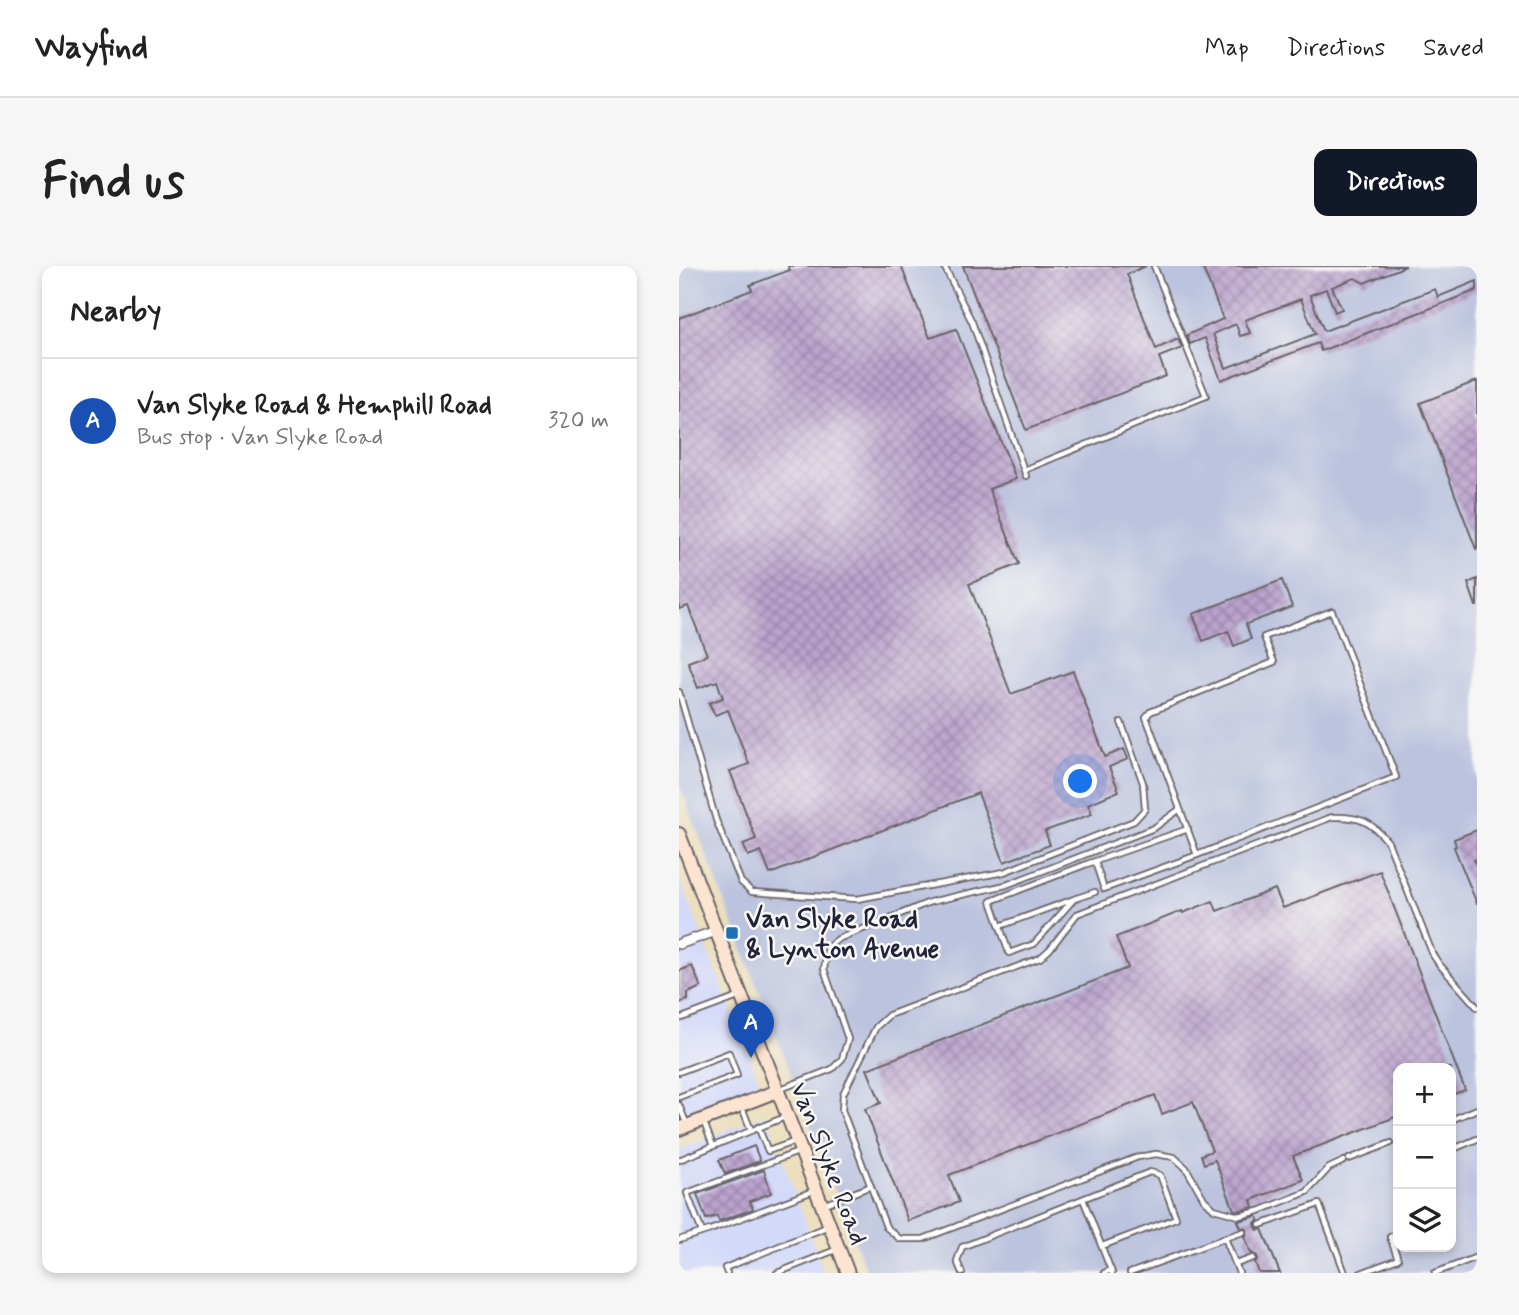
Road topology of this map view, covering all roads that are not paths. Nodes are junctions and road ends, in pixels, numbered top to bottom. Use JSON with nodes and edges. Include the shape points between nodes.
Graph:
{"nodes":[{"id":1,"x":944,"y":266,"type":"edge"},
{"id":2,"x":1154,"y":266,"type":"edge"},
{"id":3,"x":1024,"y":470,"type":"junction"},
{"id":4,"x":1026,"y":476,"type":"dead end"},
{"id":5,"x":679,"y":692,"type":"edge"},
{"id":6,"x":1121,"y":722,"type":"dead end"},
{"id":7,"x":1180,"y":809,"type":"junction"},
{"id":8,"x":1188,"y":829,"type":"junction"},
{"id":9,"x":679,"y":834,"type":"edge"},
{"id":10,"x":682,"y":851,"type":"edge"},
{"id":11,"x":1197,"y":855,"type":"junction"},
{"id":12,"x":1095,"y":862,"type":"junction"},
{"id":13,"x":1095,"y":892,"type":"dead end"},
{"id":14,"x":1074,"y":899,"type":"junction"},
{"id":15,"x":1000,"y":926,"type":"junction"},
{"id":16,"x":716,"y":931,"type":"junction"},
{"id":17,"x":679,"y":944,"type":"edge"},
{"id":18,"x":741,"y":996,"type":"junction"},
{"id":19,"x":1477,"y":1007,"type":"edge"},
{"id":20,"x":679,"y":1019,"type":"edge"},
{"id":21,"x":679,"y":1072,"type":"edge"},
{"id":22,"x":778,"y":1091,"type":"junction"},
{"id":23,"x":679,"y":1097,"type":"edge"},
{"id":24,"x":741,"y":1104,"type":"junction"},
{"id":25,"x":679,"y":1105,"type":"edge"},
{"id":26,"x":1477,"y":1110,"type":"edge"},
{"id":27,"x":788,"y":1116,"type":"junction"},
{"id":28,"x":1456,"y":1118,"type":"edge"},
{"id":29,"x":702,"y":1119,"type":"junction"},
{"id":30,"x":683,"y":1127,"type":"edge"},
{"id":31,"x":758,"y":1127,"type":"junction"},
{"id":32,"x":751,"y":1130,"type":"junction"},
{"id":33,"x":1477,"y":1139,"type":"edge"},
{"id":34,"x":1391,"y":1143,"type":"dead end"},
{"id":35,"x":713,"y":1146,"type":"junction"},
{"id":36,"x":799,"y":1146,"type":"junction"},
{"id":37,"x":1456,"y":1148,"type":"edge"},
{"id":38,"x":679,"y":1160,"type":"edge"},
{"id":39,"x":871,"y":1186,"type":"junction"},
{"id":40,"x":816,"y":1190,"type":"junction"},
{"id":41,"x":1082,"y":1199,"type":"junction"},
{"id":42,"x":822,"y":1206,"type":"junction"},
{"id":43,"x":1260,"y":1225,"type":"dead end"},
{"id":44,"x":830,"y":1226,"type":"junction"},
{"id":45,"x":702,"y":1232,"type":"junction"},
{"id":46,"x":1243,"y":1232,"type":"dead end"},
{"id":47,"x":1226,"y":1238,"type":"junction"},
{"id":48,"x":679,"y":1240,"type":"edge"},
{"id":49,"x":1102,"y":1246,"type":"junction"},
{"id":50,"x":839,"y":1249,"type":"junction"},
{"id":51,"x":1395,"y":1252,"type":"edge"},
{"id":52,"x":1477,"y":1257,"type":"edge"},
{"id":53,"x":1253,"y":1258,"type":"dead end"},
{"id":54,"x":1236,"y":1264,"type":"junction"},
{"id":55,"x":1112,"y":1272,"type":"edge"},
{"id":56,"x":1368,"y":1272,"type":"edge"},
{"id":57,"x":727,"y":1273,"type":"edge"},
{"id":58,"x":777,"y":1273,"type":"edge"},
{"id":59,"x":848,"y":1273,"type":"edge"},
{"id":60,"x":963,"y":1273,"type":"edge"},
{"id":61,"x":1104,"y":1273,"type":"edge"},
{"id":62,"x":1130,"y":1273,"type":"edge"},
{"id":63,"x":1239,"y":1273,"type":"edge"},
{"id":64,"x":1345,"y":1273,"type":"edge"},
{"id":65,"x":1361,"y":1273,"type":"edge"},
{"id":66,"x":1436,"y":1273,"type":"edge"}],
"edges":[{"from":1,"to":3,"type":"lane","via":[[972,321]]},
{"from":2,"to":3,"type":"lane","via":[[1206,396]]},
{"from":3,"to":4,"type":"lane"},
{"from":5,"to":6,"type":"lane","via":[[716,820],[741,882],[752,892],[857,900],[1004,872],[1134,821],[1145,809],[1143,783]]},
{"from":7,"to":8,"type":"lane"},
{"from":7,"to":11,"type":"lane","via":[[1146,718],[1150,712],[1274,662],[1264,637],[1332,611],[1396,777]]},
{"from":7,"to":22,"type":"lane","via":[[1154,828],[1006,886],[930,902],[838,939],[828,947],[824,969],[848,1039],[842,1059],[832,1069]]},
{"from":8,"to":11,"type":"lane"},
{"from":8,"to":12,"type":"lane"},
{"from":9,"to":10,"type":"street","name":"Van Slyke Road"},
{"from":10,"to":16,"type":"street","name":"Van Slyke Road"},
{"from":11,"to":12,"type":"lane","via":[[1104,889]]},
{"from":12,"to":15,"type":"lane","via":[[991,901]]},
{"from":13,"to":14,"type":"lane"},
{"from":14,"to":15,"type":"lane"},
{"from":14,"to":15,"type":"lane","via":[[1034,944],[1009,953]]},
{"from":16,"to":17,"type":"street"},
{"from":16,"to":18,"type":"street","name":"Van Slyke Road"},
{"from":18,"to":20,"type":"lane"},
{"from":18,"to":22,"type":"street","name":"Van Slyke Road"},
{"from":19,"to":39,"type":"lane","via":[[1433,955],[1388,842],[1378,830],[1353,816],[1332,817],[1077,914],[1040,958],[889,1015],[876,1027],[843,1094],[842,1110]]},
{"from":21,"to":23,"type":"lane","via":[[729,1053],[737,1075]]},
{"from":22,"to":24,"type":"street"},
{"from":22,"to":27,"type":"street","name":"Van Slyke Road"},
{"from":24,"to":29,"type":"street"},
{"from":24,"to":32,"type":"lane"},
{"from":25,"to":30,"type":"lane"},
{"from":26,"to":28,"type":"lane"},
{"from":27,"to":31,"type":"lane"},
{"from":27,"to":36,"type":"street","name":"Van Slyke Road"},
{"from":29,"to":30,"type":"street"},
{"from":29,"to":35,"type":"lane"},
{"from":31,"to":32,"type":"lane"},
{"from":31,"to":36,"type":"lane","via":[[768,1151]]},
{"from":32,"to":35,"type":"lane"},
{"from":33,"to":37,"type":"lane"},
{"from":34,"to":39,"type":"lane","via":[[1329,1168],[1307,1192],[1239,1216],[1214,1209],[1186,1168],[1174,1157],[1156,1154],[923,1239],[900,1239],[886,1227]]},
{"from":35,"to":38,"type":"lane"},
{"from":36,"to":40,"type":"street","name":"Van Slyke Road"},
{"from":36,"to":45,"type":"lane","via":[[687,1193]]},
{"from":39,"to":42,"type":"lane"},
{"from":40,"to":42,"type":"street","name":"Van Slyke Road"},
{"from":40,"to":45,"type":"lane"},
{"from":41,"to":49,"type":"lane"},
{"from":41,"to":49,"type":"lane","via":[[1150,1172],[1160,1175],[1176,1218]]},
{"from":41,"to":60,"type":"lane","via":[[962,1247],[957,1261]]},
{"from":42,"to":44,"type":"street","name":"Van Slyke Road"},
{"from":43,"to":64,"type":"lane","via":[[1318,1204]]},
{"from":44,"to":50,"type":"street","name":"Van Slyke Road"},
{"from":44,"to":57,"type":"lane","via":[[725,1268]]},
{"from":45,"to":48,"type":"lane"},
{"from":46,"to":47,"type":"lane"},
{"from":47,"to":54,"type":"lane"},
{"from":47,"to":62,"type":"lane"},
{"from":49,"to":55,"type":"lane"},
{"from":50,"to":58,"type":"lane"},
{"from":50,"to":59,"type":"street","name":"Van Slyke Road"},
{"from":51,"to":56,"type":"lane","via":[[1398,1259]]},
{"from":52,"to":66,"type":"lane"},
{"from":53,"to":54,"type":"lane"},
{"from":54,"to":63,"type":"lane"},
{"from":55,"to":61,"type":"lane"},
{"from":56,"to":65,"type":"lane"}]}
